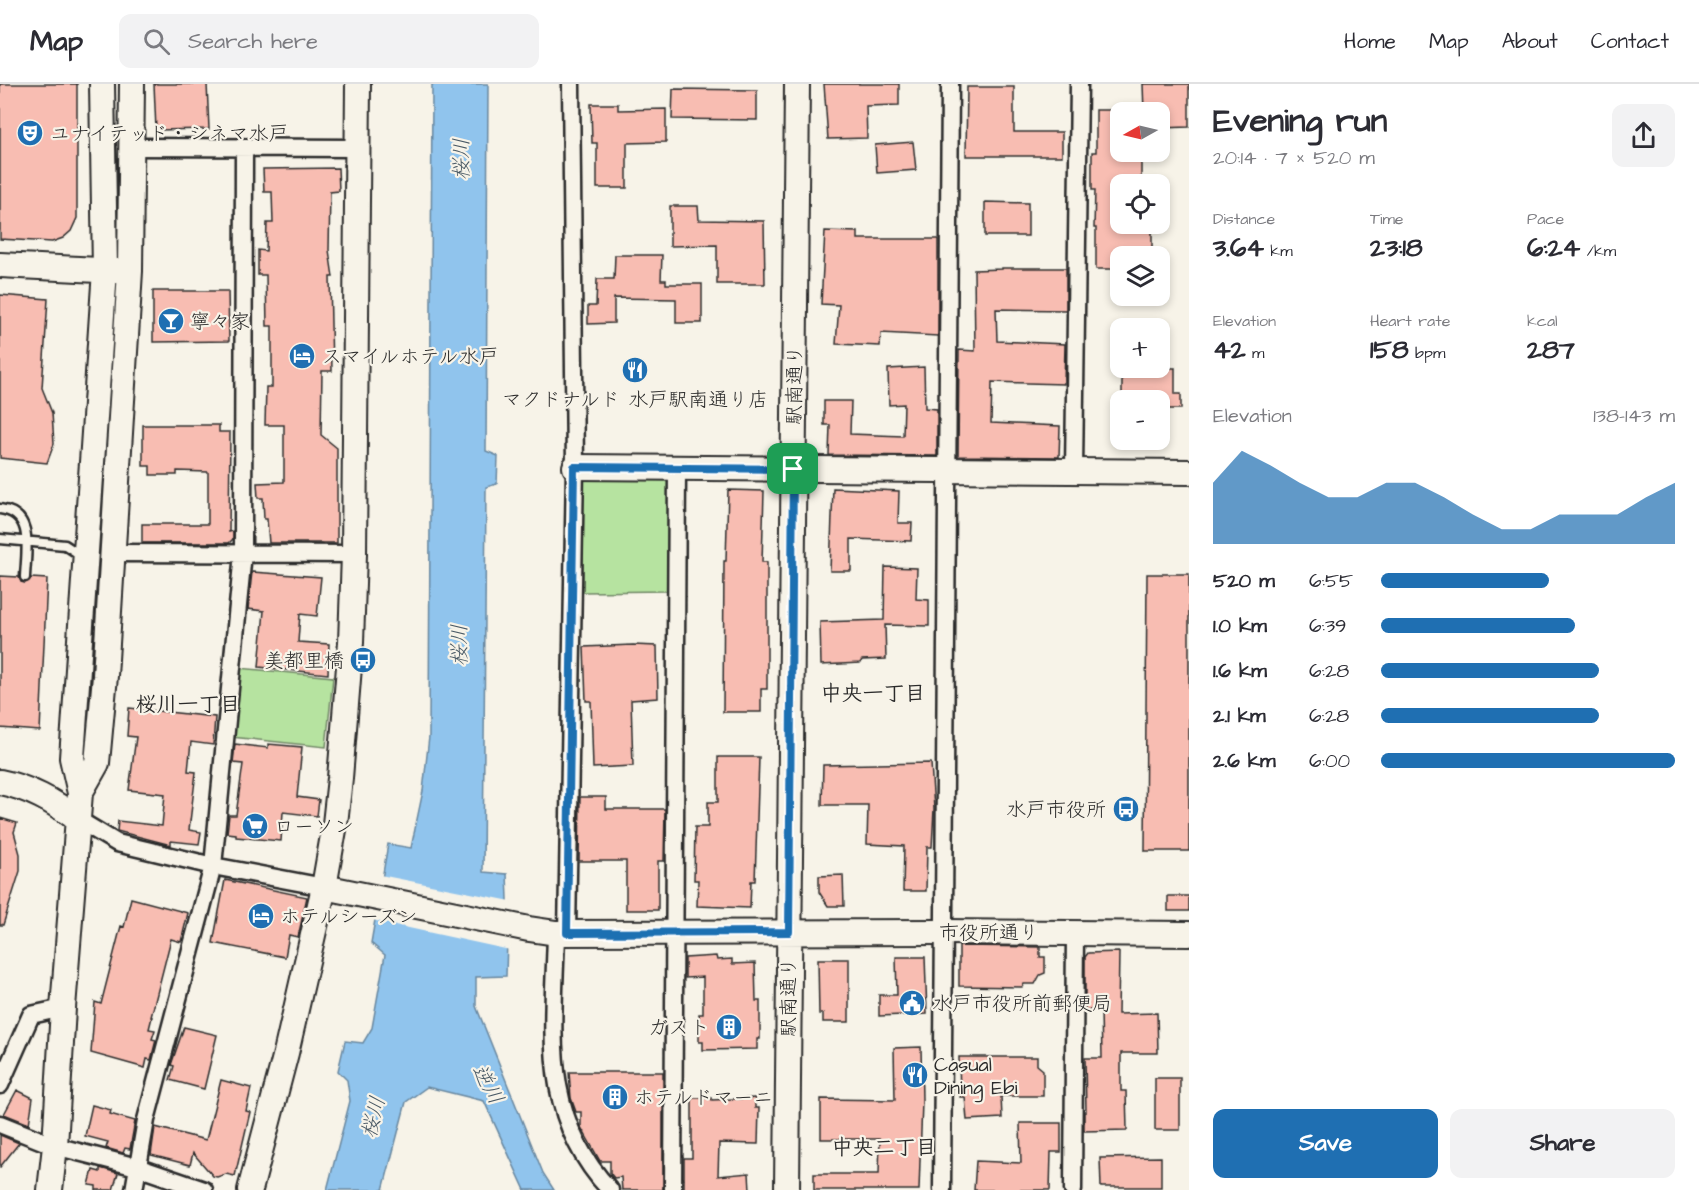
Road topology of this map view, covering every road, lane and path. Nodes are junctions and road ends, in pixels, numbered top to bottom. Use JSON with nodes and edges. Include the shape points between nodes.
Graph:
{"nodes":[{"id":1,"x":102,"y":84,"type":"edge"},
{"id":2,"x":132,"y":84,"type":"edge"},
{"id":3,"x":358,"y":84,"type":"edge"},
{"id":4,"x":571,"y":84,"type":"edge"},
{"id":5,"x":797,"y":84,"type":"edge"},
{"id":6,"x":950,"y":84,"type":"edge"},
{"id":7,"x":1079,"y":84,"type":"edge"},
{"id":8,"x":132,"y":147,"type":"junction"},
{"id":9,"x":357,"y":148,"type":"junction"},
{"id":10,"x":244,"y":149,"type":"junction"},
{"id":11,"x":0,"y":265,"type":"edge"},
{"id":12,"x":105,"y":270,"type":"junction"},
{"id":13,"x":130,"y":271,"type":"junction"},
{"id":14,"x":574,"y":467,"type":"junction"},
{"id":15,"x":677,"y":468,"type":"junction"},
{"id":16,"x":793,"y":469,"type":"junction"},
{"id":17,"x":947,"y":470,"type":"junction"},
{"id":18,"x":1074,"y":471,"type":"junction"},
{"id":19,"x":1189,"y":472,"type":"edge"},
{"id":20,"x":0,"y":509,"type":"edge"},
{"id":21,"x":0,"y":539,"type":"edge"},
{"id":22,"x":27,"y":542,"type":"junction"},
{"id":23,"x":112,"y":553,"type":"junction"},
{"id":24,"x":243,"y":553,"type":"junction"},
{"id":25,"x":354,"y":554,"type":"junction"},
{"id":26,"x":86,"y":558,"type":"junction"},
{"id":27,"x":25,"y":577,"type":"dead end"},
{"id":28,"x":0,"y":782,"type":"edge"},
{"id":29,"x":80,"y":793,"type":"junction"},
{"id":30,"x":77,"y":819,"type":"junction"},
{"id":31,"x":213,"y":866,"type":"junction"},
{"id":32,"x":324,"y":888,"type":"junction"},
{"id":33,"x":674,"y":932,"type":"junction"},
{"id":34,"x":789,"y":932,"type":"junction"},
{"id":35,"x":944,"y":932,"type":"junction"},
{"id":36,"x":561,"y":933,"type":"junction"},
{"id":37,"x":1075,"y":933,"type":"junction"},
{"id":38,"x":1189,"y":934,"type":"edge"},
{"id":39,"x":63,"y":1008,"type":"junction"},
{"id":40,"x":0,"y":1085,"type":"edge"},
{"id":41,"x":0,"y":1124,"type":"edge"},
{"id":42,"x":55,"y":1146,"type":"junction"},
{"id":43,"x":137,"y":1167,"type":"junction"},
{"id":44,"x":50,"y":1190,"type":"edge"},
{"id":45,"x":134,"y":1190,"type":"edge"},
{"id":46,"x":204,"y":1190,"type":"edge"},
{"id":47,"x":250,"y":1190,"type":"edge"},
{"id":48,"x":610,"y":1190,"type":"edge"},
{"id":49,"x":673,"y":1190,"type":"edge"},
{"id":50,"x":787,"y":1190,"type":"edge"},
{"id":51,"x":942,"y":1190,"type":"edge"},
{"id":52,"x":1073,"y":1190,"type":"edge"}],
"edges":[{"from":1,"to":12,"type":"street"},
{"from":2,"to":8,"type":"street"},
{"from":3,"to":9,"type":"street"},
{"from":4,"to":14,"type":"street"},
{"from":5,"to":16,"type":"street","name":"駅南通り"},
{"from":6,"to":17,"type":"street"},
{"from":7,"to":18,"type":"street"},
{"from":8,"to":10,"type":"street"},
{"from":8,"to":13,"type":"street"},
{"from":9,"to":10,"type":"street"},
{"from":9,"to":25,"type":"street"},
{"from":10,"to":24,"type":"street"},
{"from":11,"to":12,"type":"street"},
{"from":12,"to":13,"type":"street"},
{"from":12,"to":26,"type":"street"},
{"from":13,"to":23,"type":"street"},
{"from":14,"to":15,"type":"street"},
{"from":14,"to":36,"type":"street"},
{"from":15,"to":16,"type":"street"},
{"from":15,"to":33,"type":"street"},
{"from":16,"to":17,"type":"street"},
{"from":16,"to":34,"type":"street","name":"駅南通り"},
{"from":17,"to":18,"type":"street"},
{"from":17,"to":35,"type":"street"},
{"from":18,"to":19,"type":"street"},
{"from":20,"to":22,"type":"lane","via":[[12,511],[23,520]]},
{"from":21,"to":22,"type":"lane"},
{"from":22,"to":26,"type":"lane","via":[[65,545]]},
{"from":22,"to":27,"type":"lane"},
{"from":23,"to":24,"type":"street"},
{"from":23,"to":29,"type":"street","via":[[97,763]]},
{"from":24,"to":25,"type":"street"},
{"from":24,"to":31,"type":"street"},
{"from":25,"to":32,"type":"street","via":[[348,688],[335,824]]},
{"from":26,"to":29,"type":"street","via":[[72,758]]},
{"from":28,"to":30,"type":"street","via":[[35,792]]},
{"from":29,"to":30,"type":"street"},
{"from":30,"to":31,"type":"street","via":[[117,843]]},
{"from":30,"to":39,"type":"street"},
{"from":31,"to":32,"type":"street"},
{"from":31,"to":43,"type":"street"},
{"from":32,"to":36,"type":"street","name":"市役所通り"},
{"from":32,"to":47,"type":"street"},
{"from":33,"to":34,"type":"street","name":"市役所通り"},
{"from":33,"to":36,"type":"street","name":"市役所通り"},
{"from":33,"to":49,"type":"street"},
{"from":34,"to":35,"type":"street","name":"市役所通り"},
{"from":34,"to":50,"type":"street","name":"駅南通り"},
{"from":35,"to":37,"type":"street","name":"市役所通り"},
{"from":35,"to":51,"type":"street"},
{"from":36,"to":48,"type":"street","via":[[553,1049],[560,1100],[584,1158]]},
{"from":37,"to":38,"type":"street","name":"市役所通り"},
{"from":37,"to":52,"type":"street"},
{"from":39,"to":40,"type":"street","via":[[31,1015]]},
{"from":39,"to":42,"type":"street"},
{"from":41,"to":42,"type":"street"},
{"from":42,"to":43,"type":"street"},
{"from":42,"to":44,"type":"street"},
{"from":43,"to":45,"type":"street"},
{"from":43,"to":46,"type":"street"}]}
